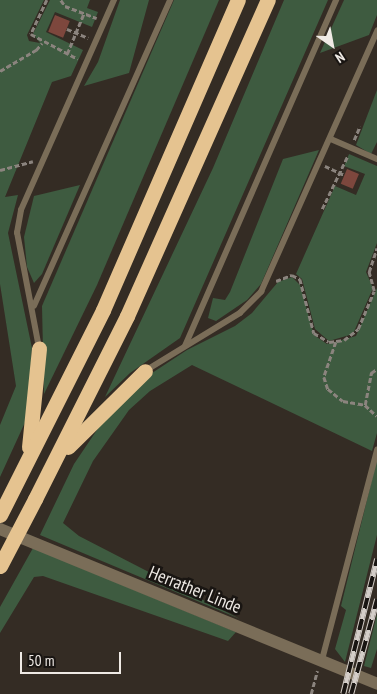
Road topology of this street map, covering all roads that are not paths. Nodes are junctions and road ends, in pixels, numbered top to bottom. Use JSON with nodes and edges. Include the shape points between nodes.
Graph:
{"nodes":[{"id":1,"x":114,"y":0,"type":"edge"},
{"id":2,"x":170,"y":0,"type":"edge"},
{"id":3,"x":238,"y":0,"type":"edge"},
{"id":4,"x":268,"y":0,"type":"edge"},
{"id":5,"x":336,"y":0,"type":"edge"},
{"id":6,"x":377,"y":31,"type":"edge"},
{"id":7,"x":331,"y":139,"type":"junction"},
{"id":8,"x":377,"y":159,"type":"edge"},
{"id":9,"x":33,"y":307,"type":"junction"},
{"id":10,"x":185,"y":346,"type":"junction"},
{"id":11,"x":39,"y":349,"type":"joint"},
{"id":12,"x":145,"y":371,"type":"joint"},
{"id":13,"x":377,"y":450,"type":"edge"},
{"id":14,"x":28,"y":459,"type":"junction"},
{"id":15,"x":54,"y":463,"type":"junction"},
{"id":16,"x":0,"y":515,"type":"edge"},
{"id":17,"x":0,"y":529,"type":"edge"},
{"id":18,"x":0,"y":566,"type":"edge"},
{"id":19,"x":322,"y":660,"type":"junction"},
{"id":20,"x":377,"y":684,"type":"edge"}],
"edges":[{"from":1,"to":9,"type":"lane","via":[[22,210],[17,234]]},
{"from":2,"to":9,"type":"lane"},
{"from":3,"to":14,"type":"highway","via":[[104,310]]},
{"from":4,"to":15,"type":"highway","via":[[128,316]]},
{"from":5,"to":10,"type":"lane"},
{"from":6,"to":7,"type":"lane"},
{"from":7,"to":8,"type":"lane"},
{"from":7,"to":10,"type":"lane","via":[[268,281],[246,309]]},
{"from":9,"to":11,"type":"lane"},
{"from":10,"to":12,"type":"lane"},
{"from":11,"to":14,"type":"highway"},
{"from":12,"to":15,"type":"highway","via":[[100,411]]},
{"from":13,"to":19,"type":"lane"},
{"from":14,"to":16,"type":"highway"},
{"from":15,"to":18,"type":"highway","bridge":true},
{"from":17,"to":19,"type":"street","name":"Herrather Linde"},
{"from":19,"to":20,"type":"street","name":"Herrather Linde"}]}
